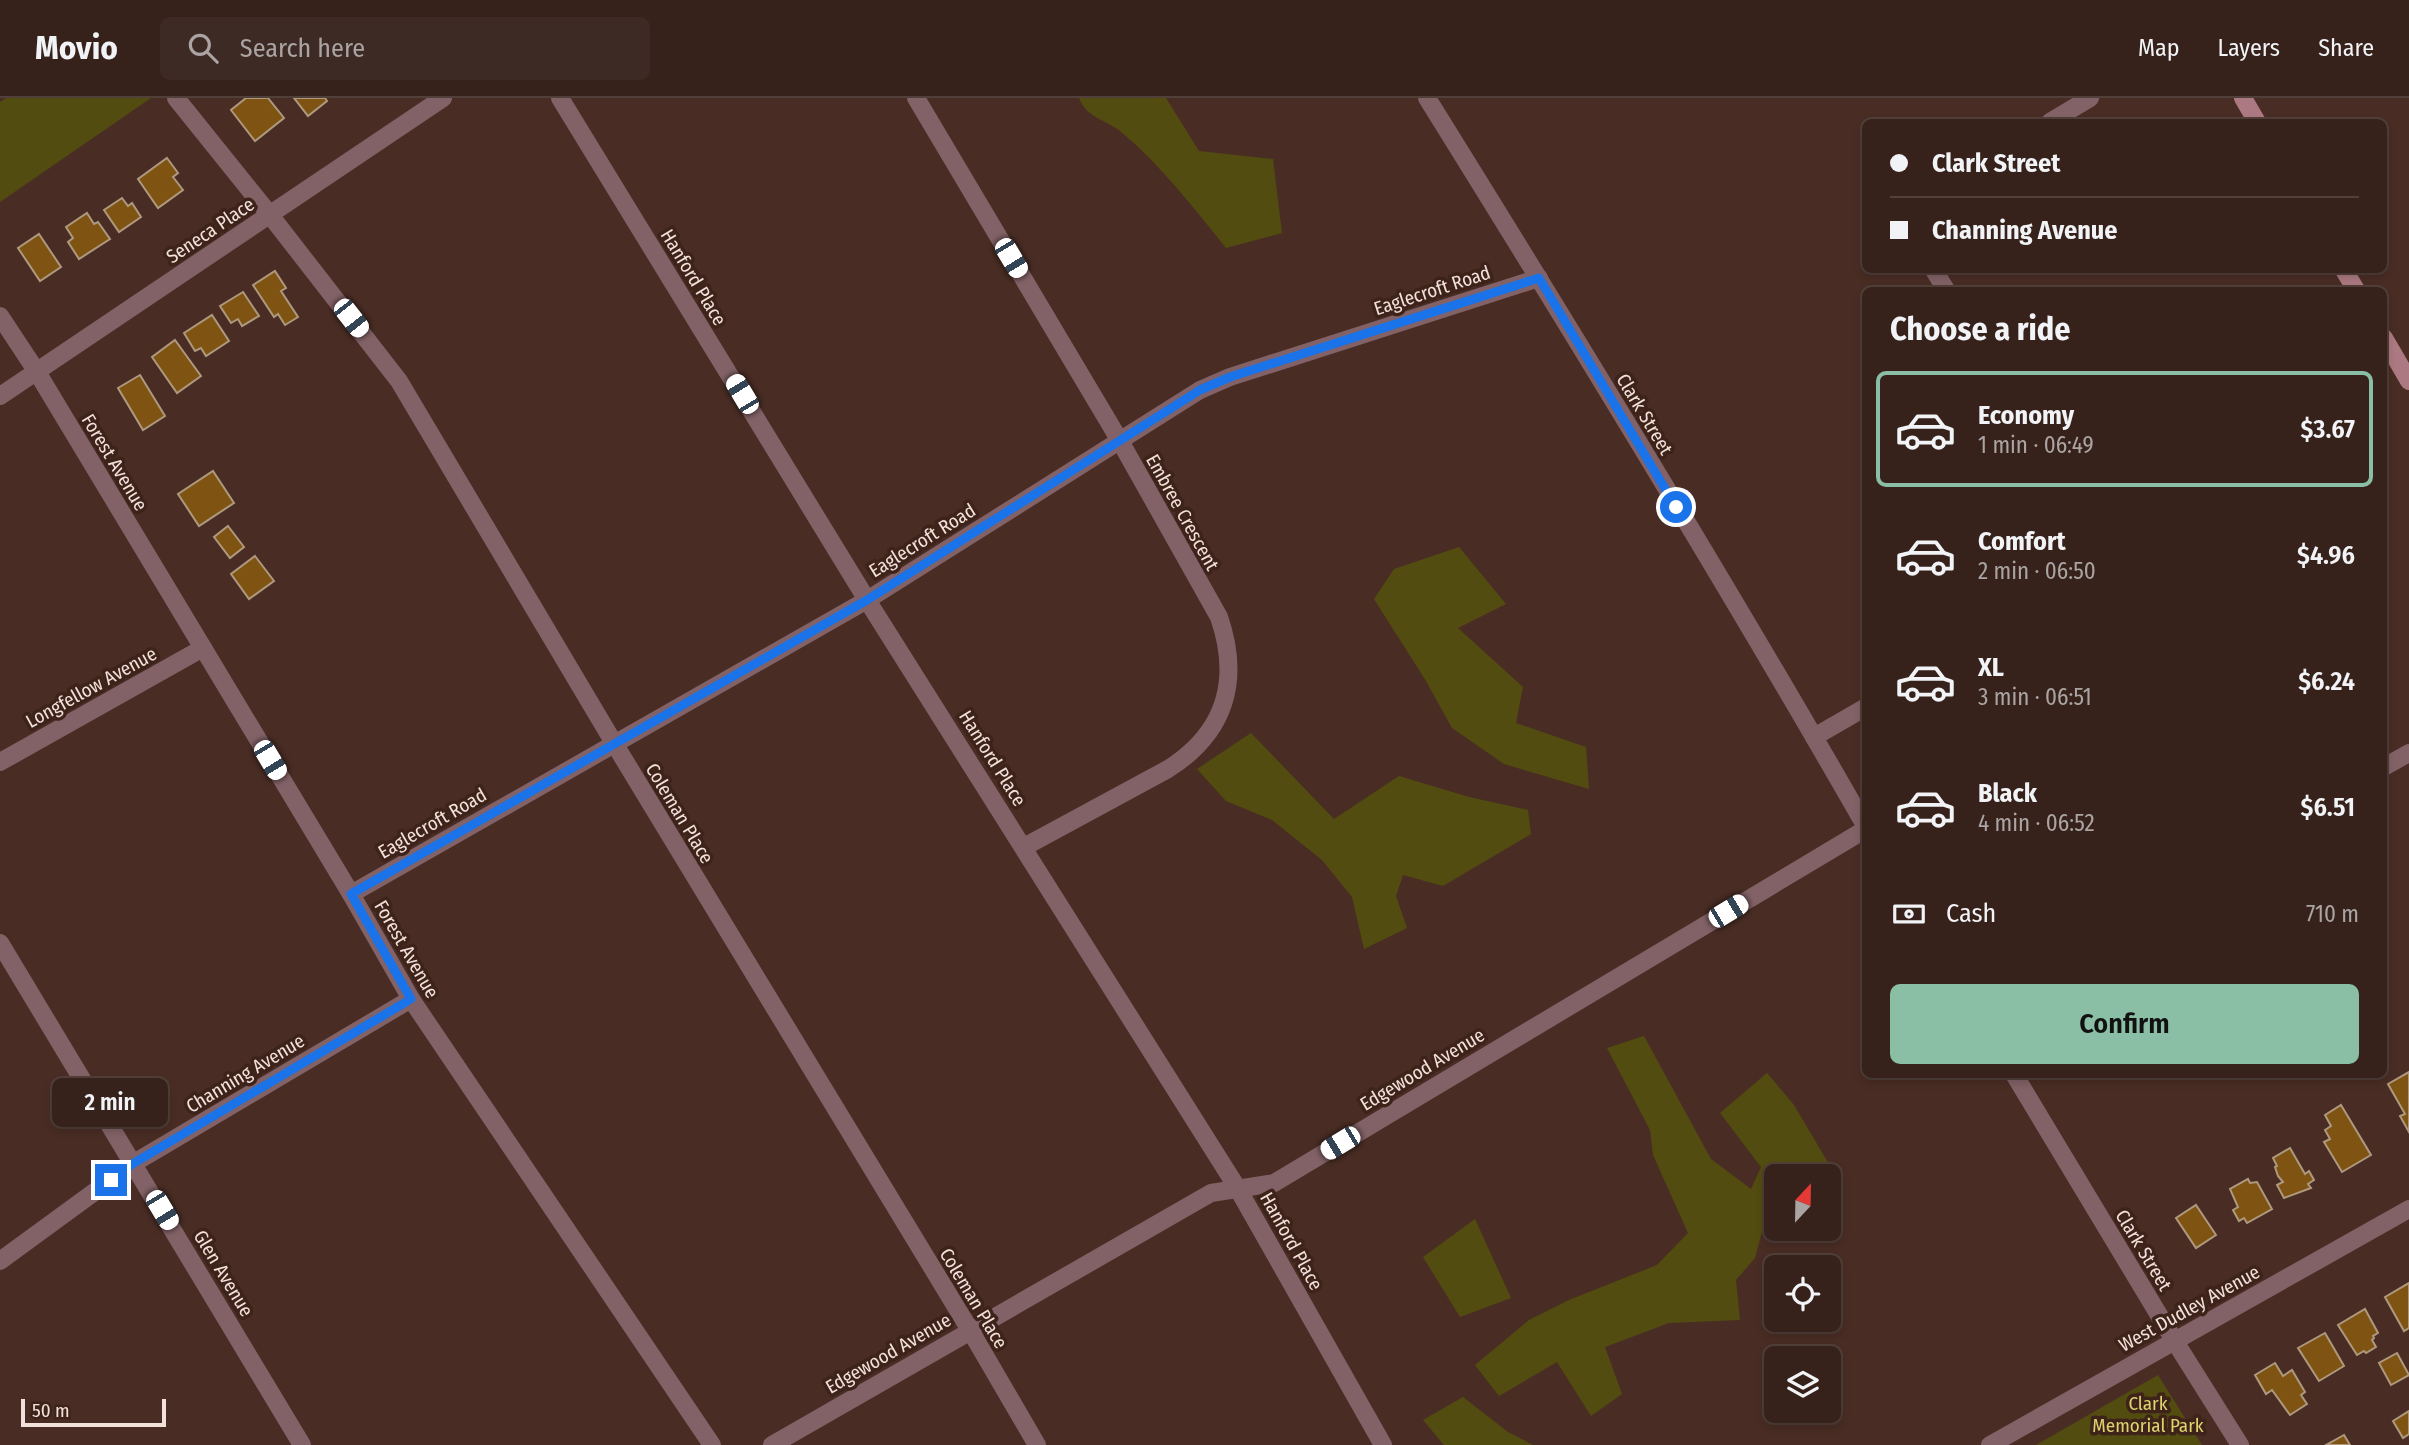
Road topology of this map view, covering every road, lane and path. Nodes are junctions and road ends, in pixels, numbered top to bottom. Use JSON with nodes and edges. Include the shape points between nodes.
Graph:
{"nodes":[{"id":1,"x":176,"y":98,"type":"edge"},
{"id":2,"x":443,"y":98,"type":"edge"},
{"id":3,"x":560,"y":98,"type":"edge"},
{"id":4,"x":916,"y":98,"type":"edge"},
{"id":5,"x":1427,"y":98,"type":"edge"},
{"id":6,"x":2090,"y":98,"type":"edge"},
{"id":7,"x":2243,"y":98,"type":"edge"},
{"id":8,"x":2055,"y":119,"type":"edge"},
{"id":9,"x":2255,"y":119,"type":"edge"},
{"id":10,"x":270,"y":215,"type":"junction"},
{"id":11,"x":1539,"y":278,"type":"junction"},
{"id":12,"x":0,"y":316,"type":"edge"},
{"id":13,"x":2387,"y":343,"type":"edge"},
{"id":14,"x":37,"y":372,"type":"junction"},
{"id":15,"x":2409,"y":381,"type":"edge"},
{"id":16,"x":0,"y":396,"type":"edge"},
{"id":17,"x":1120,"y":441,"type":"junction"},
{"id":18,"x":867,"y":600,"type":"junction"},
{"id":19,"x":203,"y":648,"type":"junction"},
{"id":20,"x":1862,"y":709,"type":"edge"},
{"id":21,"x":1814,"y":737,"type":"junction"},
{"id":22,"x":614,"y":743,"type":"junction"},
{"id":23,"x":2409,"y":752,"type":"edge"},
{"id":24,"x":0,"y":762,"type":"edge"},
{"id":25,"x":2387,"y":765,"type":"edge"},
{"id":26,"x":1862,"y":821,"type":"edge"},
{"id":27,"x":1862,"y":830,"type":"edge"},
{"id":28,"x":1024,"y":847,"type":"junction"},
{"id":29,"x":351,"y":894,"type":"junction"},
{"id":30,"x":0,"y":943,"type":"edge"},
{"id":31,"x":411,"y":999,"type":"junction"},
{"id":32,"x":2016,"y":1078,"type":"edge"},
{"id":33,"x":134,"y":1163,"type":"junction"},
{"id":34,"x":1238,"y":1189,"type":"junction"},
{"id":35,"x":2409,"y":1209,"type":"edge"},
{"id":36,"x":0,"y":1261,"type":"edge"},
{"id":37,"x":970,"y":1330,"type":"junction"},
{"id":38,"x":2174,"y":1340,"type":"junction"},
{"id":39,"x":302,"y":1445,"type":"edge"},
{"id":40,"x":712,"y":1445,"type":"edge"},
{"id":41,"x":772,"y":1445,"type":"edge"},
{"id":42,"x":1037,"y":1445,"type":"edge"},
{"id":43,"x":1383,"y":1445,"type":"edge"},
{"id":44,"x":1990,"y":1445,"type":"edge"},
{"id":45,"x":2240,"y":1445,"type":"edge"}],
"edges":[{"from":1,"to":10,"type":"street","name":"Coleman Place"},
{"from":2,"to":10,"type":"street","name":"Seneca Place"},
{"from":3,"to":18,"type":"street","name":"Hanford Place"},
{"from":4,"to":17,"type":"street","name":"Embree Crescent"},
{"from":5,"to":11,"type":"street","name":"Clark Street"},
{"from":6,"to":8,"type":"street"},
{"from":7,"to":9,"type":"street"},
{"from":10,"to":14,"type":"street","name":"Seneca Place"},
{"from":10,"to":22,"type":"street","name":"Coleman Place","via":[[399,381]]},
{"from":11,"to":17,"type":"street","name":"Eaglecroft Road","via":[[1230,377],[1200,390]]},
{"from":11,"to":21,"type":"street","name":"Clark Street"},
{"from":12,"to":14,"type":"street","name":"Forest Avenue"},
{"from":13,"to":15,"type":"street"},
{"from":14,"to":16,"type":"street","name":"Seneca Place"},
{"from":14,"to":19,"type":"street","name":"Forest Avenue"},
{"from":17,"to":18,"type":"street","name":"Eaglecroft Road"},
{"from":17,"to":28,"type":"street","name":"Embree Crescent","via":[[1219,617],[1227,640],[1228,688],[1216,722],[1184,759]]},
{"from":18,"to":22,"type":"street","name":"Eaglecroft Road"},
{"from":18,"to":28,"type":"street","name":"Hanford Place"},
{"from":19,"to":24,"type":"street","name":"Longfellow Avenue"},
{"from":19,"to":29,"type":"street","name":"Forest Avenue"},
{"from":20,"to":21,"type":"street"},
{"from":21,"to":26,"type":"street","name":"Clark Street"},
{"from":22,"to":29,"type":"street","name":"Eaglecroft Road"},
{"from":22,"to":37,"type":"street","name":"Coleman Place"},
{"from":23,"to":25,"type":"street"},
{"from":27,"to":34,"type":"street","name":"Edgewood Avenue","via":[[1273,1183]]},
{"from":28,"to":34,"type":"street","name":"Hanford Place"},
{"from":29,"to":31,"type":"street","name":"Forest Avenue"},
{"from":30,"to":33,"type":"street","name":"Glen Avenue"},
{"from":31,"to":33,"type":"street","name":"Channing Avenue"},
{"from":31,"to":40,"type":"street","name":"Forest Avenue"},
{"from":32,"to":38,"type":"street","name":"Clark Street"},
{"from":33,"to":36,"type":"street","name":"Channing Avenue"},
{"from":33,"to":39,"type":"street","name":"Glen Avenue"},
{"from":34,"to":37,"type":"street","name":"Edgewood Avenue","via":[[1211,1193]]},
{"from":34,"to":43,"type":"street","name":"Hanford Place"},
{"from":35,"to":38,"type":"street","name":"West Dudley Avenue"},
{"from":37,"to":41,"type":"street","name":"Edgewood Avenue"},
{"from":37,"to":42,"type":"street","name":"Coleman Place"},
{"from":38,"to":44,"type":"street","name":"West Dudley Avenue"},
{"from":38,"to":45,"type":"street","name":"Clark Street"}]}
